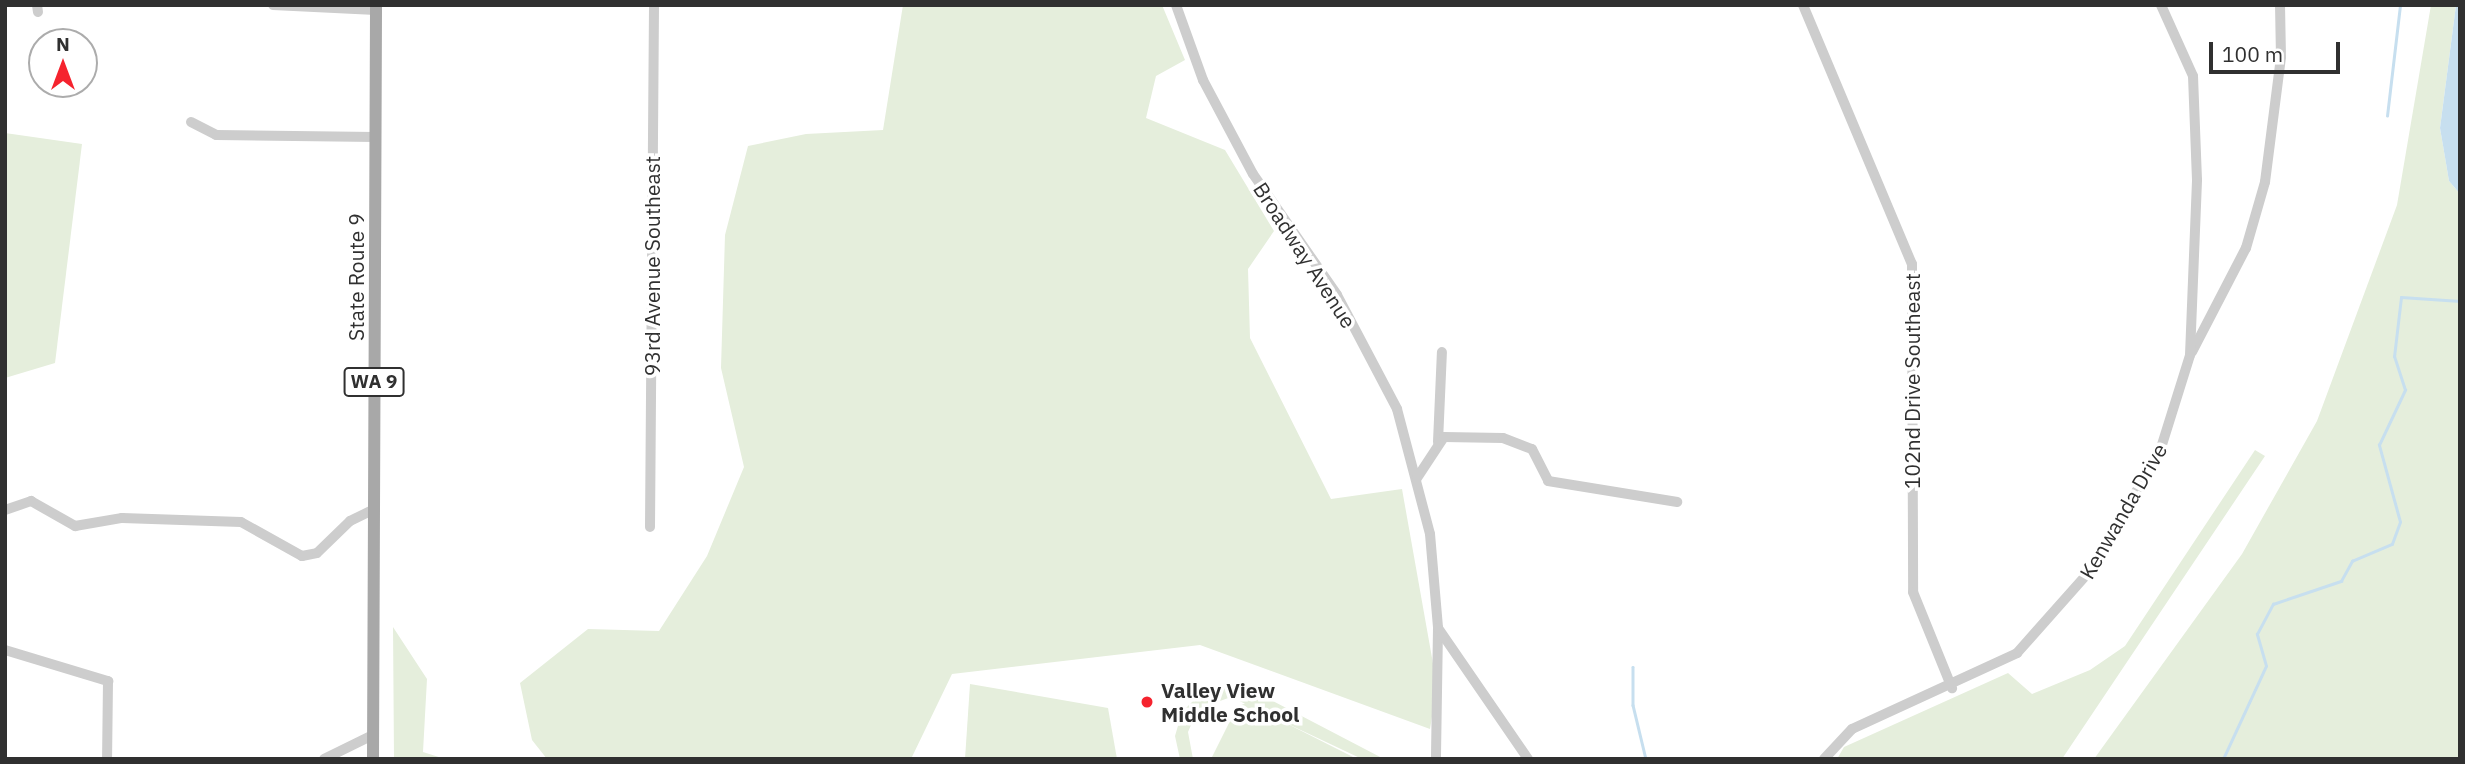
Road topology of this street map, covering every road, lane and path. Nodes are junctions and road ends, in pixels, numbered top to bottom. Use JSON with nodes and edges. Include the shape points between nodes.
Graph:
{"nodes":[{"id":1,"x":273,"y":5,"type":"edge"},
{"id":2,"x":654,"y":5,"type":"edge"},
{"id":3,"x":1176,"y":5,"type":"edge"},
{"id":4,"x":1803,"y":5,"type":"edge"},
{"id":5,"x":2161,"y":5,"type":"edge"},
{"id":6,"x":2280,"y":5,"type":"edge"},
{"id":7,"x":376,"y":8,"type":"edge"},
{"id":8,"x":191,"y":122,"type":"dead end"},
{"id":9,"x":376,"y":137,"type":"junction"},
{"id":10,"x":1442,"y":352,"type":"dead end"},
{"id":11,"x":2190,"y":355,"type":"junction"},
{"id":12,"x":1438,"y":442,"type":"junction"},
{"id":13,"x":1417,"y":478,"type":"junction"},
{"id":14,"x":1678,"y":502,"type":"dead end"},
{"id":15,"x":5,"y":510,"type":"edge"},
{"id":16,"x":373,"y":510,"type":"junction"},
{"id":17,"x":650,"y":527,"type":"dead end"},
{"id":18,"x":1438,"y":628,"type":"junction"},
{"id":19,"x":5,"y":650,"type":"edge"},
{"id":20,"x":1952,"y":688,"type":"junction"},
{"id":21,"x":373,"y":735,"type":"junction"},
{"id":22,"x":107,"y":759,"type":"edge"},
{"id":23,"x":324,"y":759,"type":"edge"},
{"id":24,"x":373,"y":759,"type":"edge"},
{"id":25,"x":1436,"y":759,"type":"edge"},
{"id":26,"x":1528,"y":759,"type":"edge"},
{"id":27,"x":1824,"y":759,"type":"edge"}],
"edges":[{"from":1,"to":7,"type":"street"},
{"from":2,"to":17,"type":"street","name":"93rd Avenue Southeast"},
{"from":3,"to":13,"type":"street","name":"Broadway Avenue","via":[[1203,80],[1253,174],[1337,295],[1397,409]]},
{"from":4,"to":20,"type":"street","name":"102nd Drive Southeast","via":[[1912,264],[1913,592]]},
{"from":5,"to":11,"type":"street","name":"Kenwanda Drive","via":[[2193,76]]},
{"from":6,"to":11,"type":"street","via":[[2281,57],[2265,182],[2246,248]]},
{"from":7,"to":9,"type":"main road","name":"State Route 9","number":"WA 9"},
{"from":8,"to":9,"type":"street","via":[[216,135]]},
{"from":9,"to":16,"type":"main road","name":"State Route 9","number":"WA 9"},
{"from":10,"to":12,"type":"street"},
{"from":11,"to":20,"type":"street","name":"Kenwanda Drive","via":[[2160,451],[2089,572],[2017,653]]},
{"from":12,"to":13,"type":"street"},
{"from":12,"to":14,"type":"street","via":[[1450,435],[1516,441],[1532,449],[1548,481]]},
{"from":13,"to":18,"type":"street","name":"Broadway Avenue","via":[[1430,534]]},
{"from":15,"to":16,"type":"street","via":[[31,501],[75,526],[122,518],[241,522],[302,556],[317,553],[350,521]]},
{"from":16,"to":21,"type":"main road","name":"State Route 9","number":"WA 9"},
{"from":18,"to":25,"type":"street","name":"Broadway Avenue"},
{"from":18,"to":26,"type":"street"},
{"from":19,"to":22,"type":"street","via":[[108,681]]},
{"from":20,"to":27,"type":"street","name":"Kenwanda Drive","via":[[1852,729]]},
{"from":21,"to":23,"type":"street"},
{"from":21,"to":24,"type":"main road","name":"State Route 9","number":"WA 9"}]}
